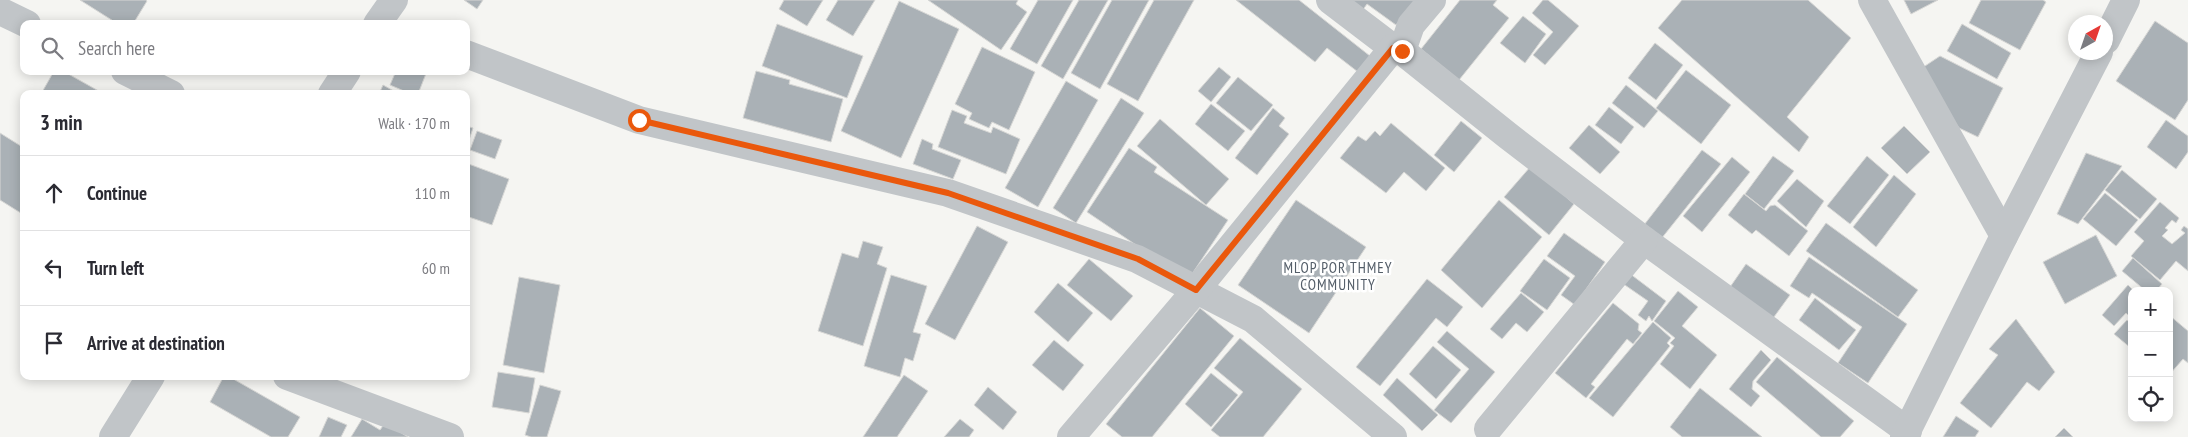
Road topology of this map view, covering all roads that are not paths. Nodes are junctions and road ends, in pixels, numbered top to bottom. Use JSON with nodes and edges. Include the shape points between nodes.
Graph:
{"nodes":[{"id":1,"x":1330,"y":0,"type":"edge"},
{"id":2,"x":1432,"y":0,"type":"edge"},
{"id":3,"x":1872,"y":0,"type":"edge"},
{"id":4,"x":2126,"y":0,"type":"edge"},
{"id":5,"x":0,"y":11,"type":"edge"},
{"id":6,"x":20,"y":21,"type":"edge"},
{"id":7,"x":2113,"y":26,"type":"edge"},
{"id":8,"x":1398,"y":49,"type":"junction"},
{"id":9,"x":470,"y":56,"type":"edge"},
{"id":10,"x":2095,"y":60,"type":"edge"},
{"id":11,"x":133,"y":75,"type":"edge"},
{"id":12,"x":344,"y":75,"type":"edge"},
{"id":13,"x":163,"y":90,"type":"edge"},
{"id":14,"x":335,"y":90,"type":"edge"},
{"id":15,"x":2004,"y":236,"type":"junction"},
{"id":16,"x":1644,"y":240,"type":"junction"},
{"id":17,"x":1196,"y":290,"type":"junction"},
{"id":18,"x":149,"y":380,"type":"edge"},
{"id":19,"x":298,"y":380,"type":"edge"},
{"id":20,"x":1488,"y":429,"type":"dead end"},
{"id":21,"x":1906,"y":434,"type":"edge"},
{"id":22,"x":113,"y":437,"type":"edge"},
{"id":23,"x":450,"y":437,"type":"edge"},
{"id":24,"x":1071,"y":437,"type":"edge"},
{"id":25,"x":1393,"y":437,"type":"edge"}],
"edges":[{"from":1,"to":8,"type":"street"},
{"from":2,"to":8,"type":"street","via":[[1411,25]]},
{"from":3,"to":15,"type":"street"},
{"from":4,"to":7,"type":"street"},
{"from":5,"to":6,"type":"street"},
{"from":8,"to":16,"type":"street"},
{"from":8,"to":17,"type":"street"},
{"from":9,"to":17,"type":"street","via":[[639,120],[948,193],[1138,259]]},
{"from":10,"to":15,"type":"street"},
{"from":11,"to":13,"type":"street"},
{"from":12,"to":14,"type":"street"},
{"from":15,"to":21,"type":"street"},
{"from":16,"to":20,"type":"street"},
{"from":16,"to":21,"type":"street"},
{"from":17,"to":24,"type":"street"},
{"from":17,"to":25,"type":"street","via":[[1253,319]]},
{"from":18,"to":22,"type":"street"},
{"from":19,"to":23,"type":"street"}]}
